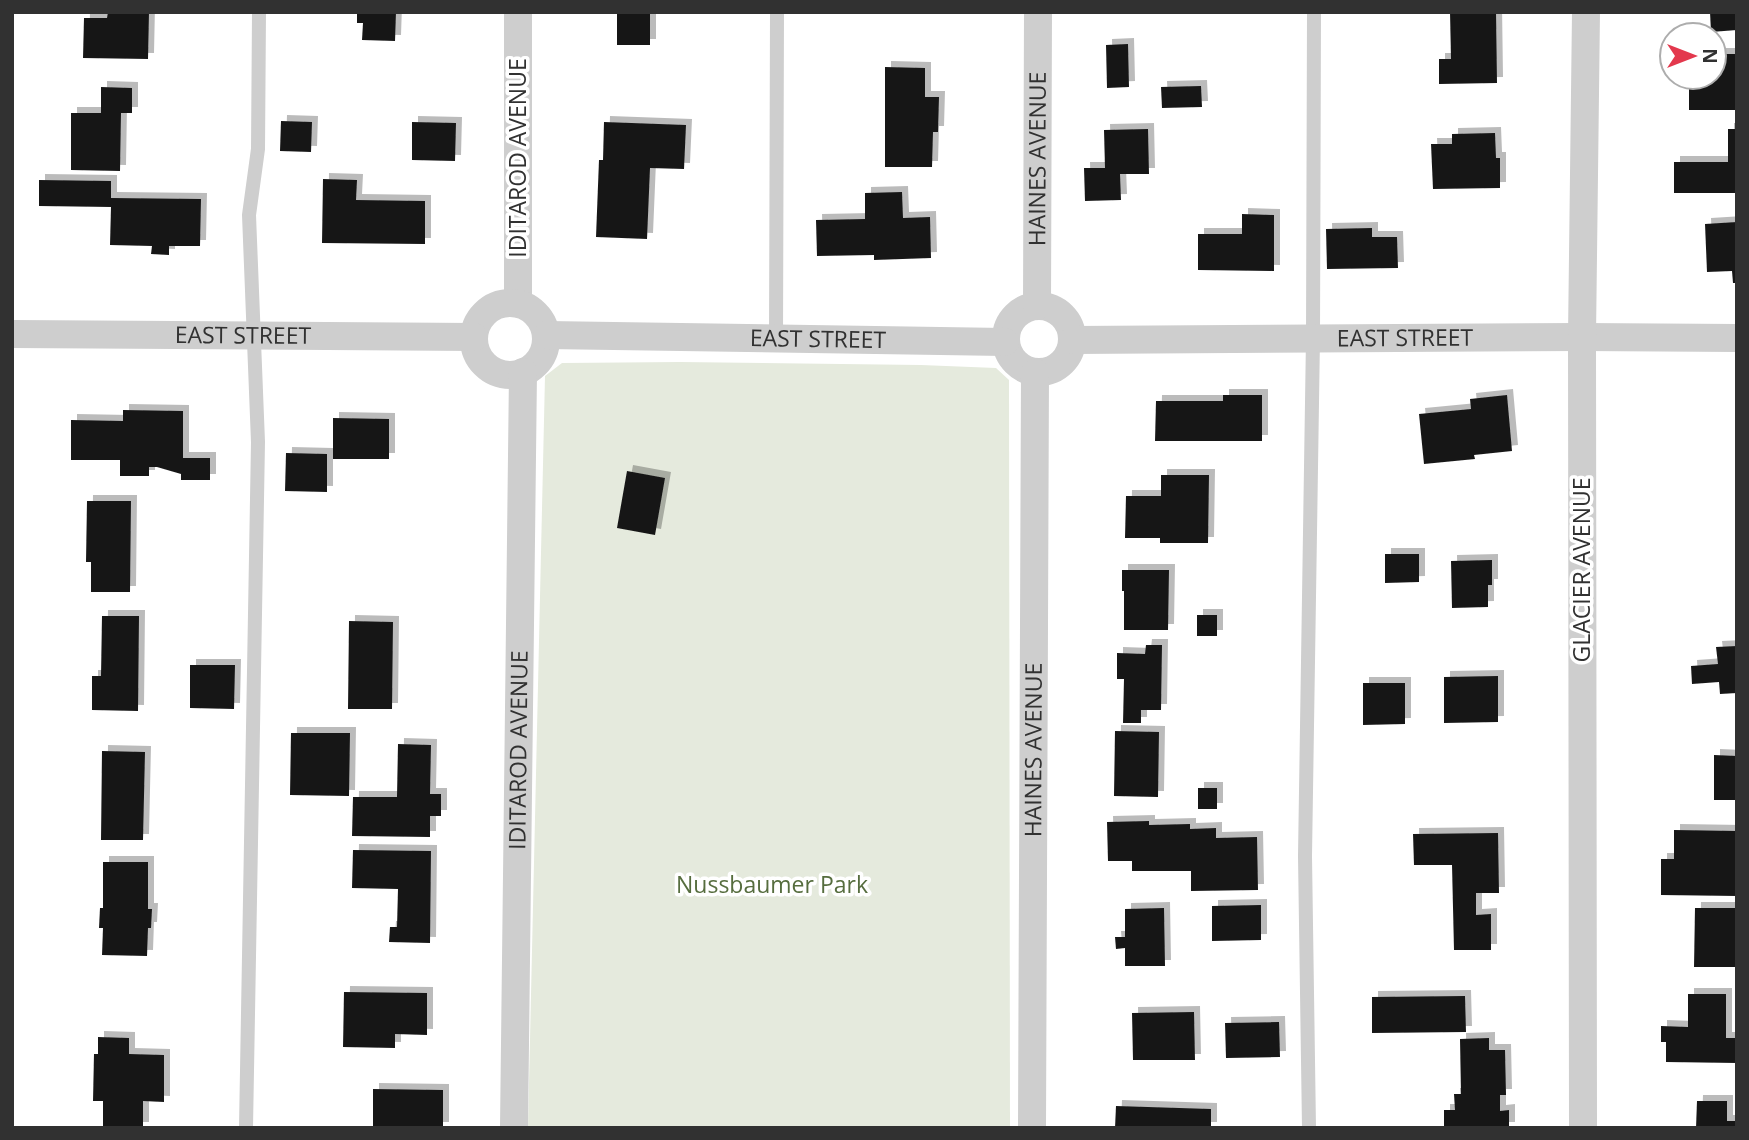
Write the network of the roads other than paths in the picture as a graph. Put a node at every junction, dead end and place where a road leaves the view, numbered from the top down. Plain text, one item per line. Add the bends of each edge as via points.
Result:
1 (259, 12) edge
2 (517, 12) edge
3 (777, 12) edge
4 (1038, 12) edge
5 (1314, 12) edge
6 (1586, 12) edge
7 (517, 303) junction
8 (1037, 306) junction
9 (12, 334) edge
10 (254, 335) junction
11 (547, 335) junction
12 (474, 337) junction
13 (1583, 337) junction
14 (1313, 338) junction
15 (1737, 338) edge
16 (776, 339) junction
17 (1073, 340) junction
18 (1006, 342) junction
19 (523, 372) junction
20 (1035, 373) junction
21 (246, 1128) edge
22 (514, 1128) edge
23 (1032, 1128) edge
24 (1309, 1128) edge
25 (1583, 1128) edge

1 - 10 lane via 258,149 249,215
2 - 7 street, IDITAROD AVENUE
3 - 16 lane
4 - 8 street, HAINES AVENUE
5 - 14 lane
6 - 13 street, GLACIER AVENUE
7 - 11 street via 537,314
7 - 12 street via 493,306 477,325
8 - 17 street via 1058,311 1071,328
8 - 18 street via 1018,313 1010,322
9 - 10 street, EAST STREET
10 - 12 street, EAST STREET
10 - 21 lane via 258,442
11 - 16 street, EAST STREET
11 - 19 street via 541,358
12 - 19 street via 481,360 491,369 501,374
13 - 14 street, EAST STREET
13 - 15 street, EAST STREET
13 - 25 street, GLACIER AVENUE
14 - 17 street, EAST STREET
14 - 24 lane via 1305,856
16 - 18 street, EAST STREET
17 - 20 street via 1071,351 1057,368
18 - 20 street via 1015,363
19 - 22 street, IDITAROD AVENUE
20 - 23 street, HAINES AVENUE

